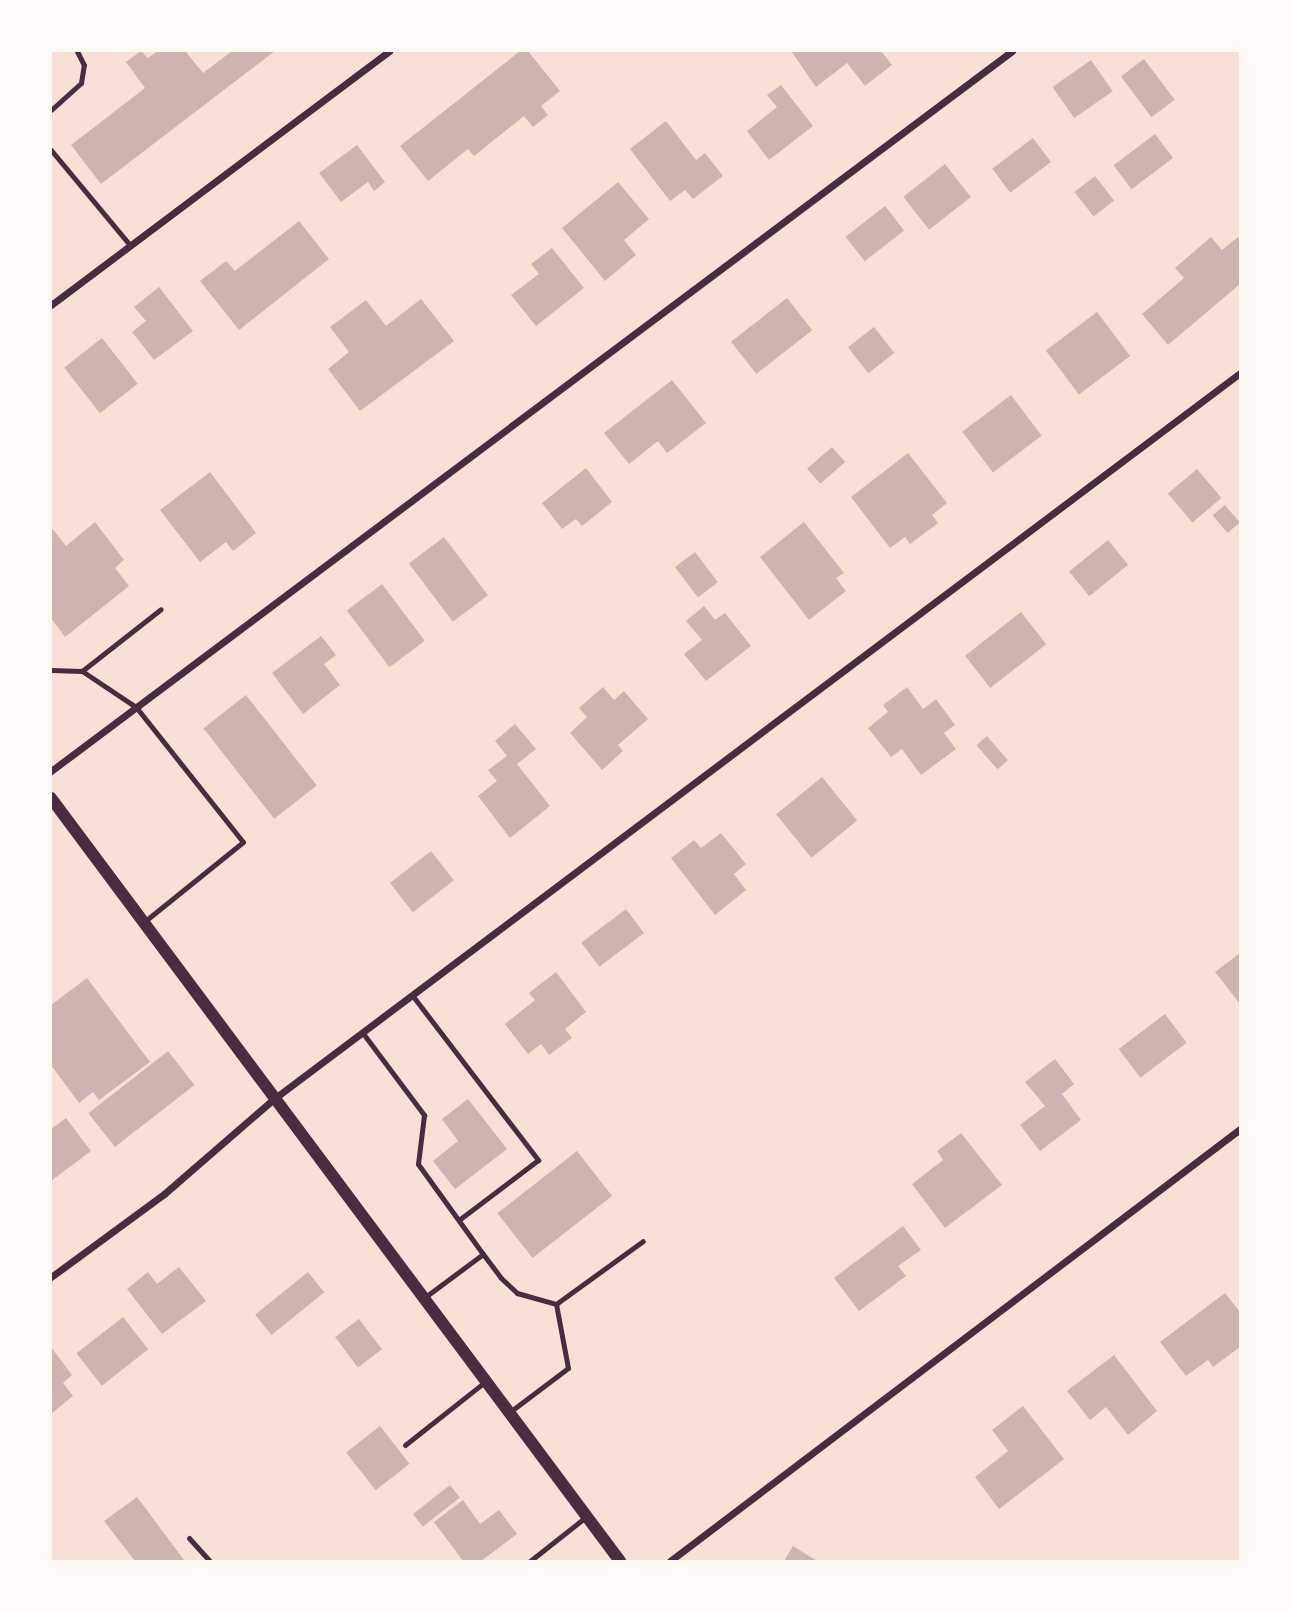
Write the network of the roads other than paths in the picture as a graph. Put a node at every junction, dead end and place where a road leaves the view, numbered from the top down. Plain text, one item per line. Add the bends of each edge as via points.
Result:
1 (77, 51) edge
2 (389, 51) edge
3 (1012, 51) edge
4 (51, 110) edge
5 (51, 150) edge
6 (130, 245) junction
7 (51, 304) edge
8 (1240, 373) edge
9 (161, 609) dead end
10 (51, 670) edge
11 (82, 671) junction
12 (136, 707) junction
13 (51, 771) edge
14 (51, 797) edge
15 (144, 922) junction
16 (412, 995) junction
17 (362, 1032) junction
18 (275, 1098) junction
19 (1240, 1129) edge
20 (459, 1220) junction
21 (643, 1241) dead end
22 (483, 1254) junction
23 (51, 1277) edge
24 (424, 1298) junction
25 (556, 1304) junction
26 (486, 1381) junction
27 (509, 1412) junction
28 (405, 1445) dead end
29 (587, 1516) junction
30 (189, 1538) dead end
31 (210, 1561) edge
32 (530, 1561) edge
33 (620, 1561) edge
34 (670, 1561) edge

1 - 4 lane via 84,65 81,83
2 - 6 street
3 - 12 street
5 - 6 lane
6 - 7 street
8 - 16 street
9 - 11 lane
10 - 11 lane
11 - 12 lane
12 - 13 street
12 - 15 lane via 243,842
14 - 15 street
15 - 18 street
16 - 17 street
16 - 20 lane via 538,1160
17 - 18 street
17 - 20 lane via 424,1115 418,1164
18 - 23 street via 164,1194
18 - 24 street
19 - 34 street
20 - 22 lane
21 - 25 lane
22 - 24 lane
22 - 25 lane via 517,1293
24 - 26 street
25 - 27 lane via 569,1368
26 - 27 street
26 - 28 lane
27 - 29 street
29 - 32 lane
29 - 33 street
30 - 31 lane

